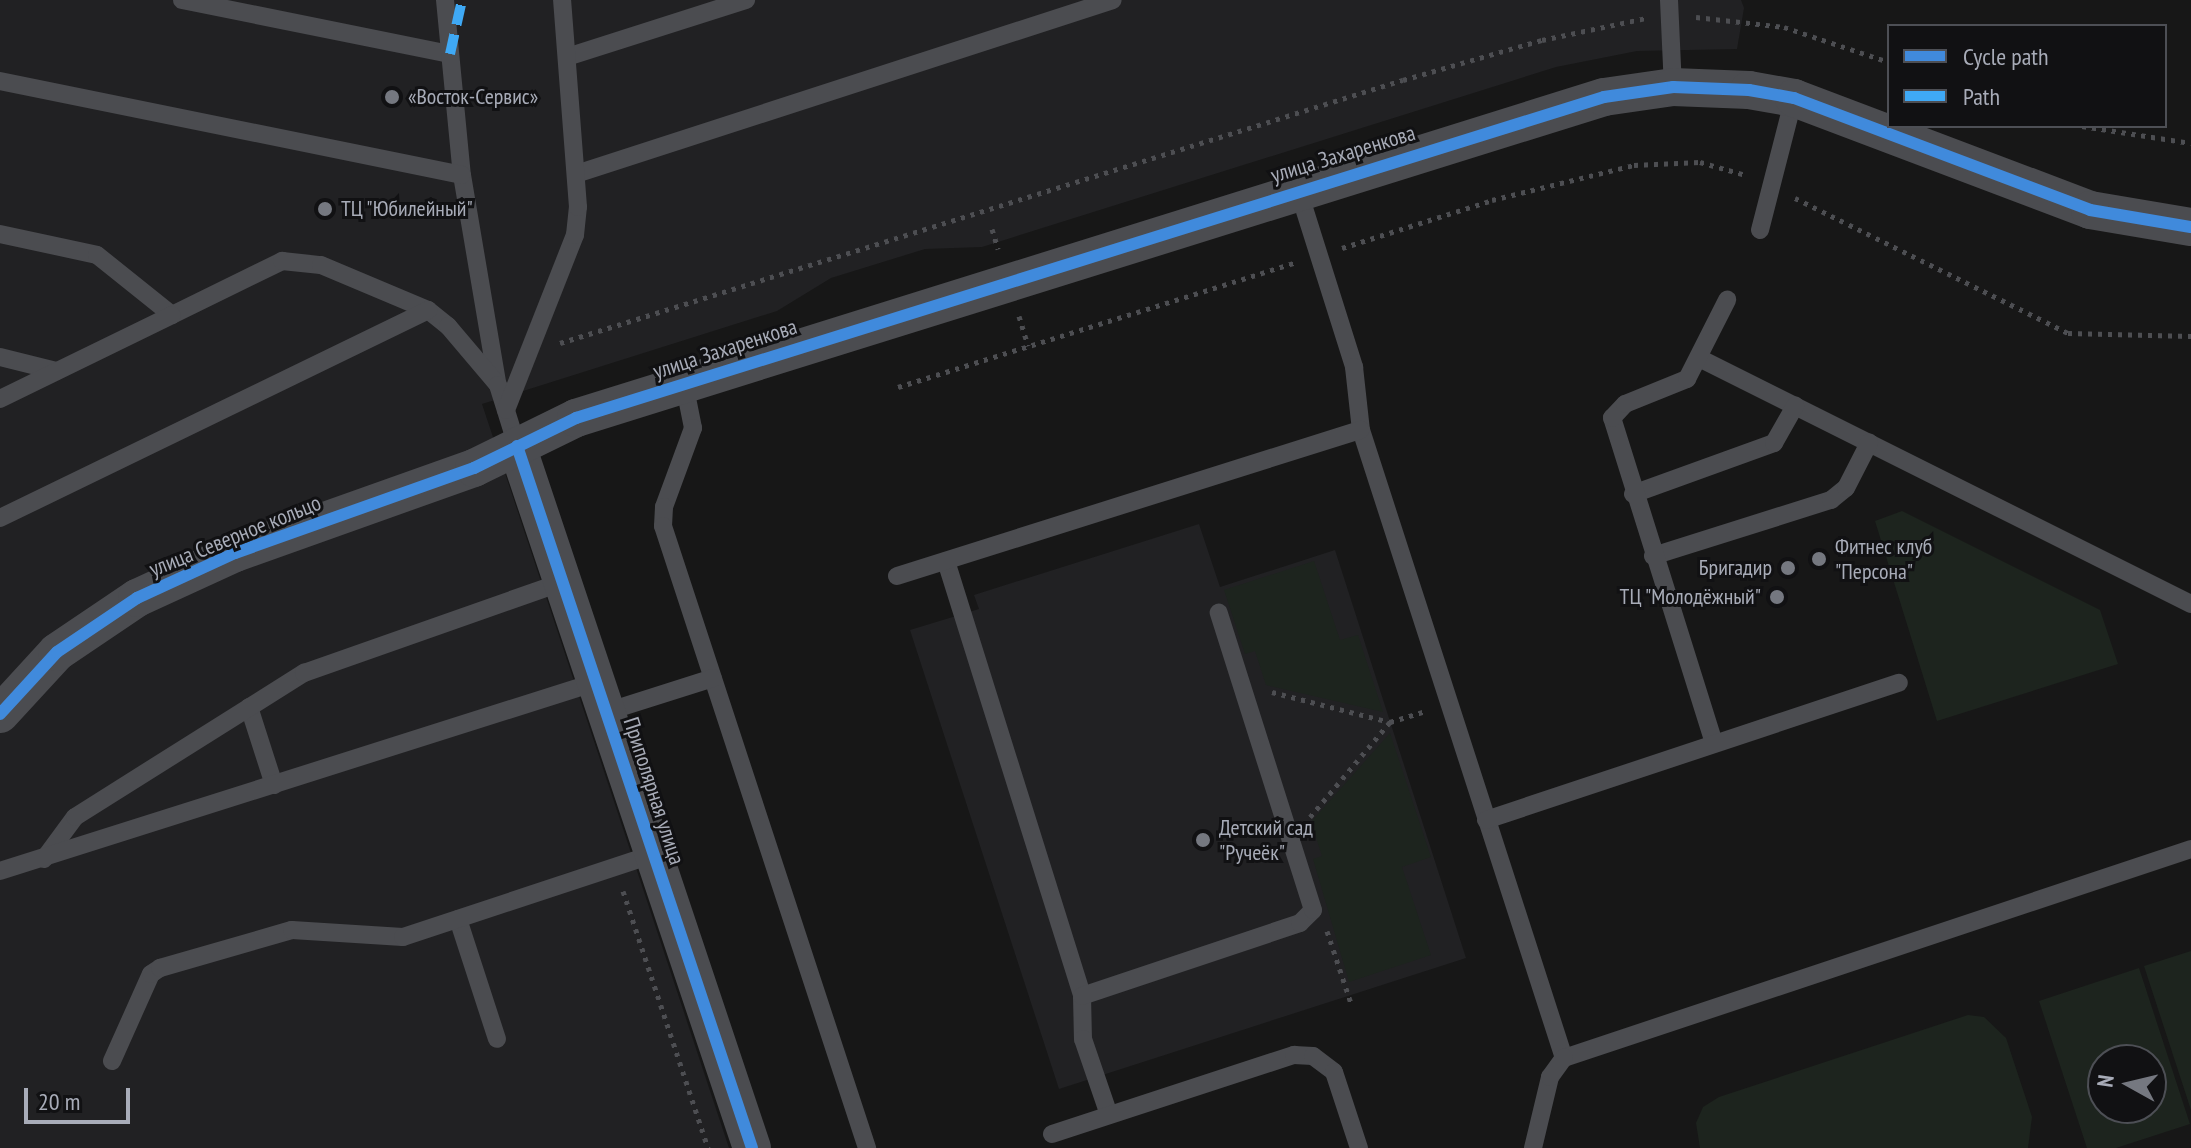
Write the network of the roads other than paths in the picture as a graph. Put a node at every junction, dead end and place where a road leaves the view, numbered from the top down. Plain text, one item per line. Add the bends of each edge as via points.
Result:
1 (182, 0) edge
2 (445, 0) edge
3 (562, 0) edge
4 (746, 0) edge
5 (1113, 0) edge
6 (1670, 8) edge
7 (450, 54) junction
8 (567, 57) junction
9 (0, 81) edge
10 (1673, 87) junction
11 (1794, 98) junction
12 (576, 174) junction
13 (462, 175) junction
14 (1298, 189) junction
15 (2191, 227) edge
16 (1760, 230) dead end
17 (0, 234) edge
18 (1727, 300) dead end
19 (428, 310) junction
20 (172, 315) junction
21 (0, 357) edge
22 (1699, 358) junction
23 (56, 371) junction
24 (684, 383) junction
25 (498, 385) junction
26 (0, 399) edge
27 (1795, 406) junction
28 (506, 410) junction
29 (1361, 430) junction
30 (1869, 443) junction
31 (517, 446) junction
32 (1633, 494) junction
33 (0, 518) edge
34 (1653, 556) junction
35 (946, 561) junction
36 (897, 576) dead end
37 (563, 582) junction
38 (2191, 604) edge
39 (1219, 613) dead end
40 (713, 678) junction
41 (1899, 683) dead end
42 (601, 697) junction
43 (249, 707) junction
44 (0, 714) edge
45 (1714, 743) junction
46 (274, 785) junction
47 (1486, 820) junction
48 (2191, 849) edge
49 (654, 854) junction
50 (44, 859) junction
51 (0, 871) edge
52 (458, 919) junction
53 (1082, 996) junction
54 (497, 1039) dead end
55 (1564, 1058) junction
56 (112, 1061) dead end
57 (1109, 1115) junction
58 (1052, 1134) dead end
59 (752, 1148) edge
60 (867, 1148) edge
61 (1359, 1148) edge
62 (1533, 1148) edge

1 - 7 lane
2 - 7 lane
3 - 8 lane
4 - 8 lane
5 - 12 lane
6 - 10 lane
7 - 13 lane
8 - 12 lane
9 - 13 lane
10 - 11 street, улица Захаренкова
10 - 14 street, улица Захаренкова via 1573,104
11 - 15 street, улица Захаренкова via 2067,203
11 - 16 lane
12 - 28 lane via 578,207 570,255
13 - 25 lane
14 - 24 street, улица Захаренкова
14 - 29 lane via 1354,367
17 - 20 lane via 97,255
18 - 22 lane
19 - 20 lane via 302,260 282,261
19 - 25 lane
19 - 33 lane
20 - 23 lane
21 - 23 lane
22 - 27 lane
22 - 32 lane via 1679,386 1625,404 1612,418
23 - 26 lane
24 - 31 street, улица Захаренкова via 576,418
24 - 40 lane via 693,428 664,507 663,526
25 - 28 lane
27 - 30 lane
27 - 32 lane via 1774,443
28 - 31 lane
29 - 35 lane
29 - 47 lane
30 - 34 lane via 1846,488 1831,500
30 - 38 lane
31 - 37 street, Приполярная улица
31 - 44 street, улица Северное кольцо via 474,468 235,553 137,598 57,652
32 - 34 lane
34 - 45 lane
35 - 36 lane
35 - 53 lane
37 - 42 street, Приполярная улица
37 - 43 lane via 328,661
39 - 53 lane via 1314,901 1309,918
40 - 42 lane
40 - 60 lane
41 - 45 lane
42 - 46 lane
42 - 49 street, Приполярная улица
43 - 46 lane
43 - 50 lane via 75,817
45 - 47 lane
46 - 50 lane
47 - 55 lane
48 - 55 lane
49 - 52 lane
49 - 59 street, Приполярная улица
50 - 51 lane
52 - 54 lane
52 - 56 lane via 387,939 276,932 160,968 151,974
53 - 57 lane via 1083,1039
55 - 62 lane via 1550,1077
57 - 58 lane
57 - 61 lane via 1294,1055 1313,1056 1334,1072

